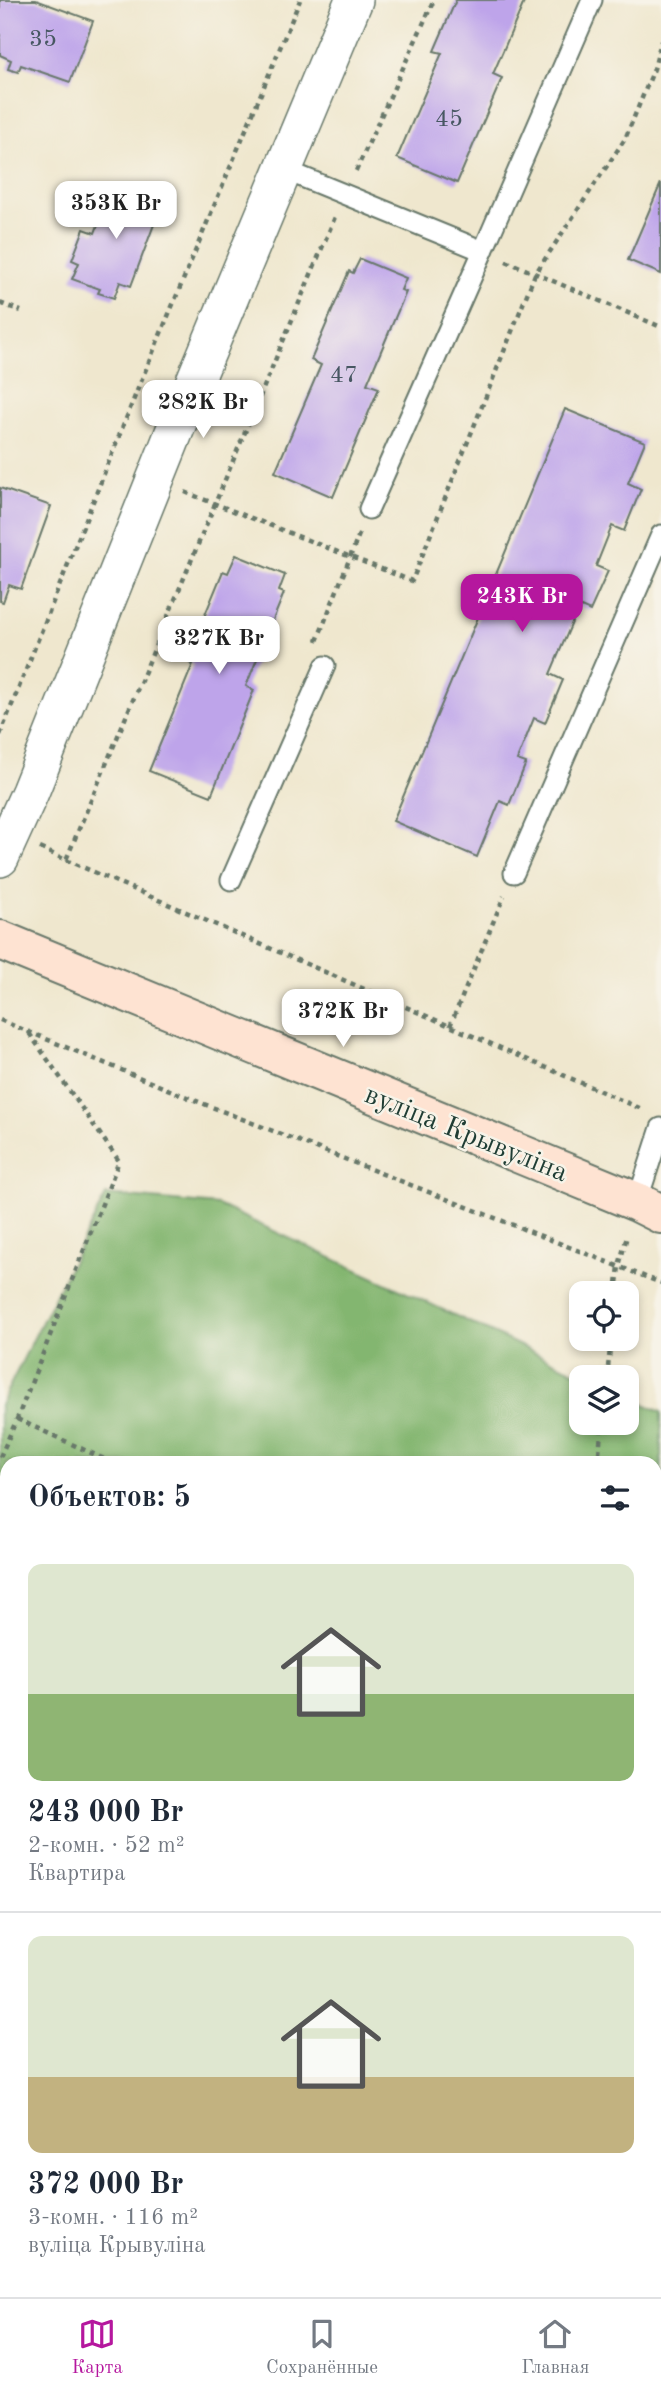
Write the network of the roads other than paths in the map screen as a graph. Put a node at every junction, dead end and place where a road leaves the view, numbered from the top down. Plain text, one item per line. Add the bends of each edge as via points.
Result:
1 (354, 0) edge
2 (592, 0) edge
3 (285, 170) junction
4 (483, 251) junction
5 (369, 509) road end
6 (661, 536) edge
7 (325, 666) road end
8 (5, 846) edge
9 (514, 873) road end
10 (231, 880) dead end
11 (0, 940) edge
12 (661, 1128) edge
13 (649, 1208) edge

1 - 3 street
2 - 4 lane
3 - 4 lane
3 - 8 street
4 - 5 lane
6 - 9 lane
7 - 10 lane
11 - 13 main road, вуліца Крывуліна
12 - 13 lane

